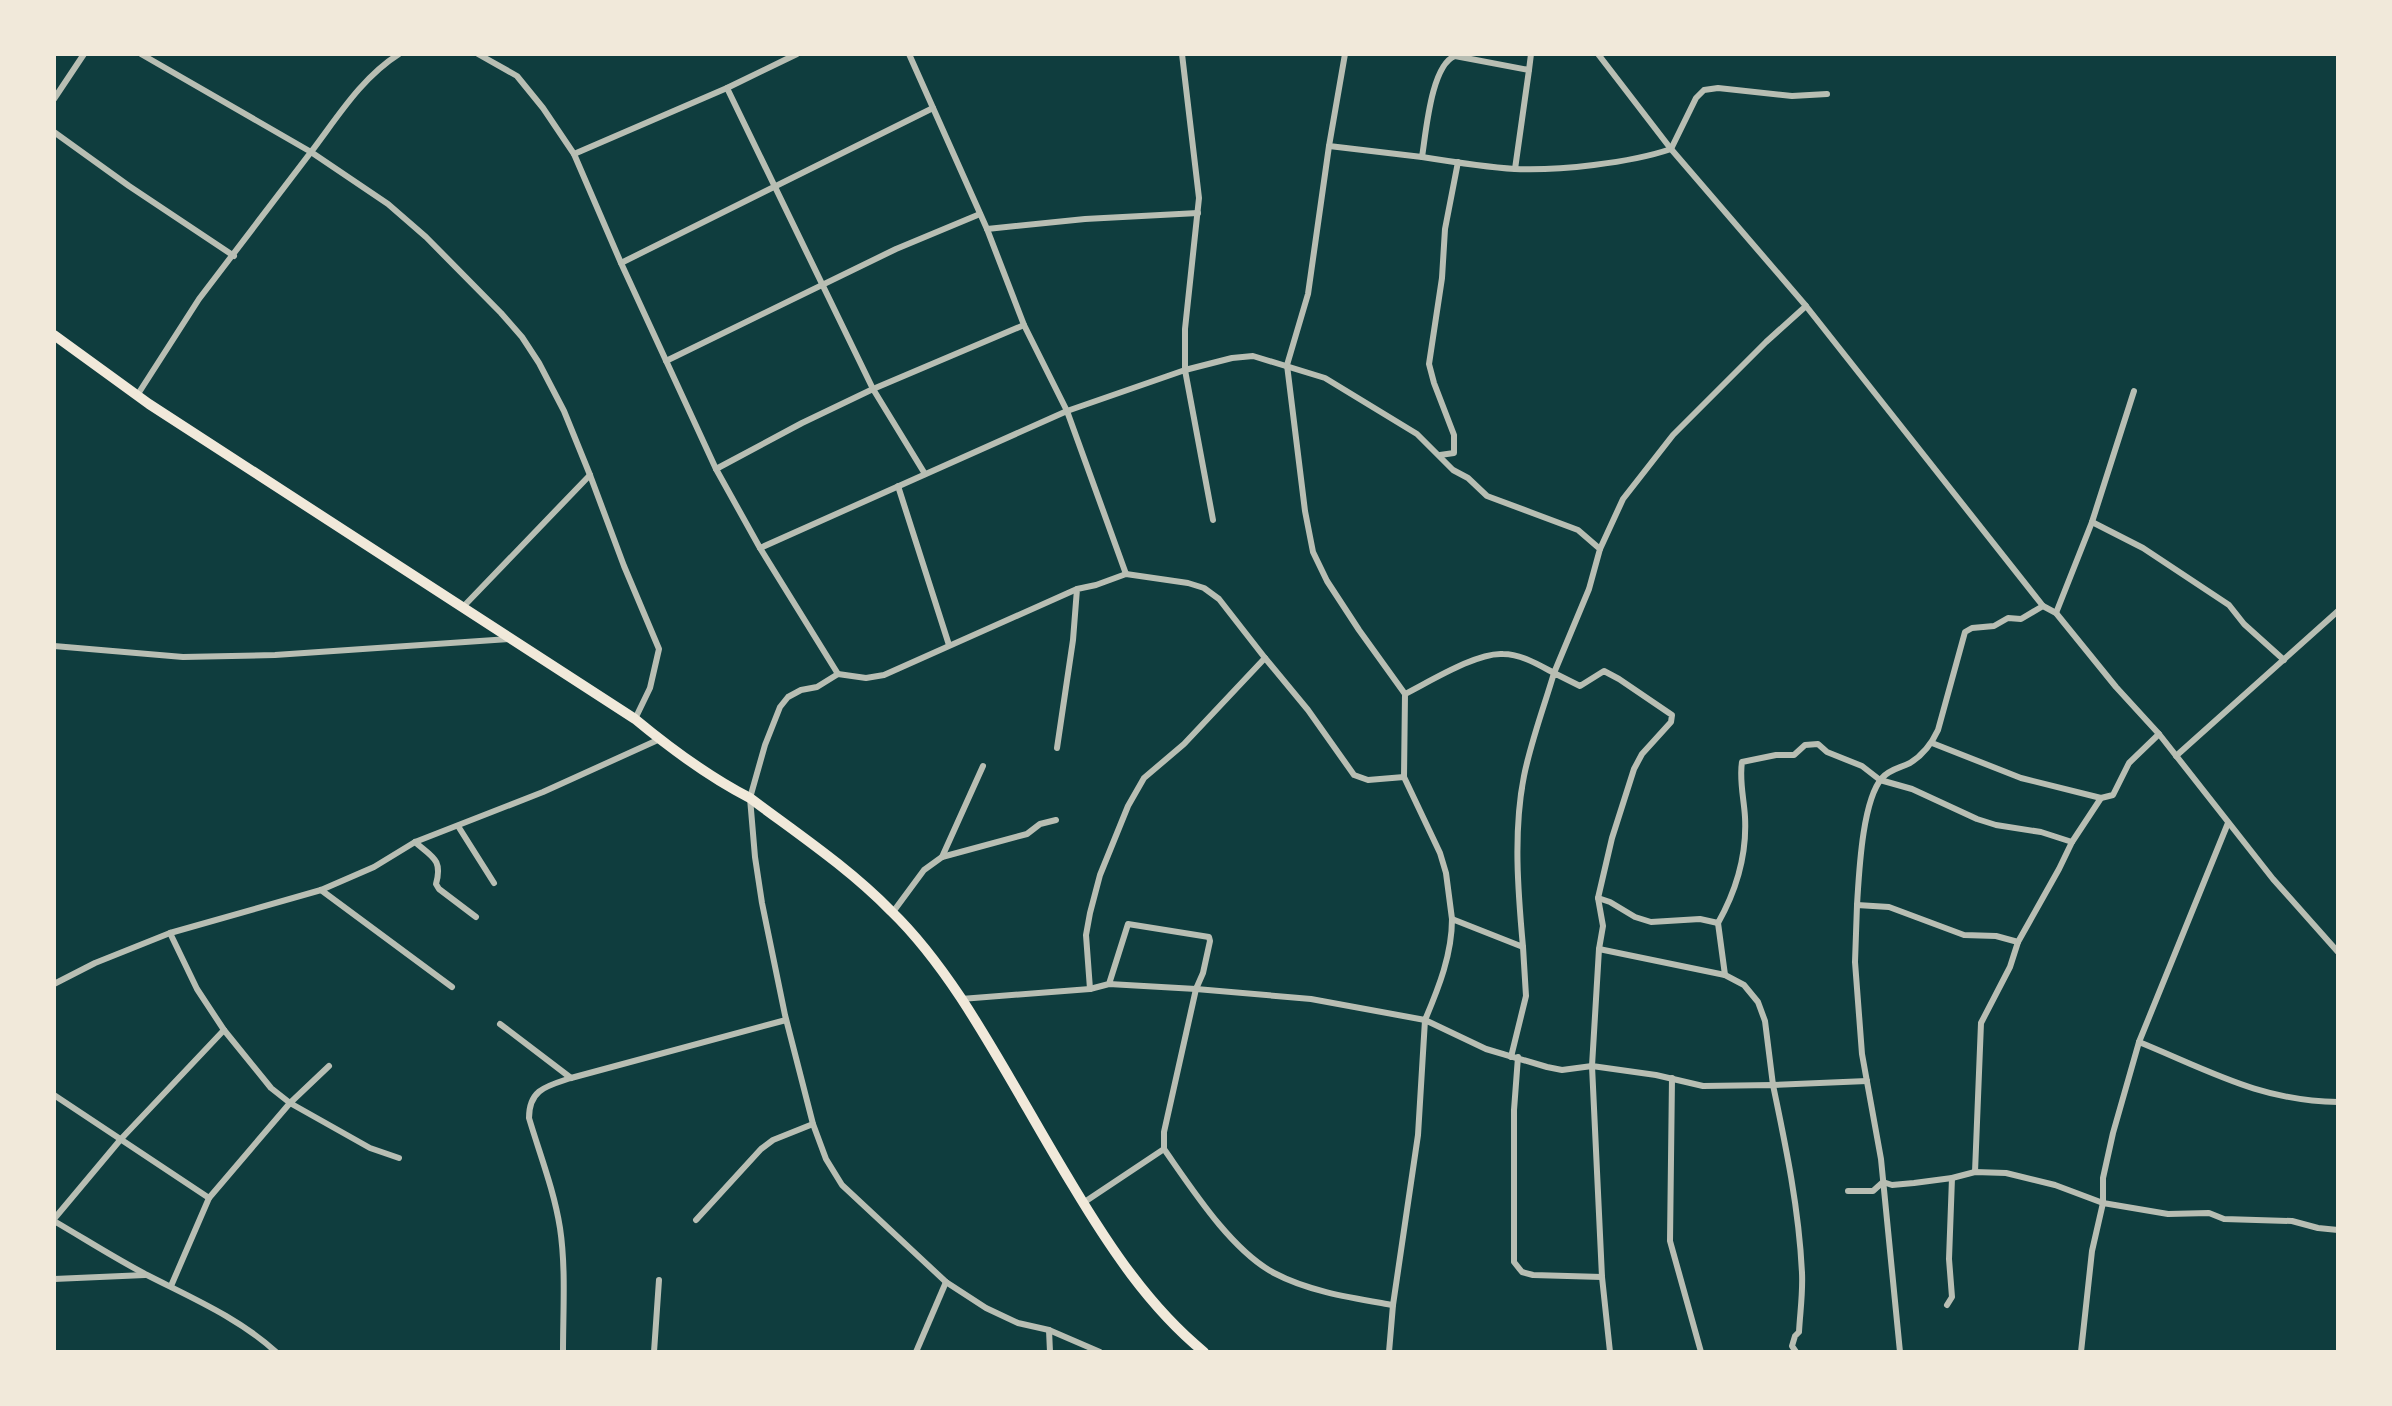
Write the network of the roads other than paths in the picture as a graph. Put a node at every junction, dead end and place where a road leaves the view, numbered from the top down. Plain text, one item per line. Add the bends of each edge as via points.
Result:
1 (84, 54) edge
2 (141, 54) edge
3 (399, 54) edge
4 (478, 54) edge
5 (797, 54) edge
6 (909, 54) edge
7 (1182, 54) edge
8 (1345, 54) edge
9 (1531, 54) edge
10 (1598, 54) edge
11 (1529, 71) junction
12 (727, 88) junction
13 (1827, 94) dead end
14 (54, 99) edge
15 (933, 108) junction
16 (54, 132) edge
17 (1329, 146) junction
18 (1671, 149) junction
19 (311, 152) junction
20 (574, 154) junction
21 (1422, 157) junction
22 (1458, 162) junction
23 (1515, 169) junction
24 (775, 188) junction
25 (1198, 213) junction
26 (980, 214) junction
27 (987, 229) junction
28 (233, 256) junction
29 (621, 263) junction
30 (821, 285) junction
31 (1806, 306) junction
32 (1024, 325) junction
33 (54, 335) edge
34 (666, 361) junction
35 (1287, 366) junction
36 (1185, 370) junction
37 (873, 389) junction
38 (2134, 391) dead end
39 (138, 394) junction
40 (1067, 411) junction
41 (1440, 456) junction
42 (716, 469) junction
43 (925, 474) junction
44 (590, 475) junction
45 (898, 486) junction
46 (1213, 520) dead end
47 (2092, 522) junction
48 (760, 548) junction
49 (1600, 549) junction
50 (1126, 574) junction
51 (1077, 589) junction
52 (2043, 606) junction
53 (462, 608) junction
54 (2338, 611) edge
55 (2056, 613) junction
56 (511, 639) junction
57 (949, 645) junction
58 (54, 646) edge
59 (1265, 658) junction
60 (2284, 660) junction
61 (1555, 673) junction
62 (838, 674) junction
63 (1405, 694) junction
64 (635, 719) junction
65 (2159, 734) junction
66 (660, 739) junction
67 (1931, 743) junction
68 (1057, 748) dead end
69 (2176, 756) junction
70 (984, 766) dead end
71 (1404, 777) junction
72 (1880, 780) junction
73 (750, 798) junction
74 (2101, 798) junction
75 (1056, 820) dead end
76 (2228, 823) junction
77 (458, 826) junction
78 (415, 842) junction
79 (2072, 842) junction
80 (942, 857) junction
81 (494, 883) dead end
82 (321, 891) junction
83 (1598, 898) junction
84 (1857, 905) junction
85 (893, 912) junction
86 (476, 918) dead end
87 (1452, 919) junction
88 (1718, 923) junction
89 (170, 933) junction
90 (2018, 942) junction
91 (1523, 947) junction
92 (1599, 949) junction
93 (2338, 952) edge
94 (1725, 975) junction
95 (54, 984) edge
96 (1109, 984) junction
97 (452, 987) dead end
98 (1090, 989) junction
99 (1196, 989) junction
100 (961, 999) junction
101 (786, 1020) junction
102 (1425, 1020) junction
103 (500, 1024) dead end
104 (224, 1030) junction
105 (2139, 1042) junction
106 (1514, 1057) junction
107 (329, 1066) dead end
108 (1592, 1066) junction
109 (1672, 1078) junction
110 (571, 1079) junction
111 (1867, 1081) junction
112 (1773, 1085) junction
113 (54, 1094) edge
114 (2338, 1102) edge
115 (290, 1103) junction
116 (813, 1124) junction
117 (121, 1139) junction
118 (1164, 1149) junction
119 (399, 1158) dead end
120 (1975, 1172) junction
121 (1952, 1178) junction
122 (1883, 1182) junction
123 (1848, 1191) dead end
124 (209, 1198) junction
125 (1083, 1203) junction
126 (2103, 1203) junction
127 (54, 1220) edge
128 (696, 1220) dead end
129 (2338, 1230) edge
130 (147, 1275) junction
131 (1602, 1277) junction
132 (54, 1279) edge
133 (659, 1280) dead end
134 (946, 1282) junction
135 (171, 1286) junction
136 (1393, 1305) junction
137 (1947, 1305) dead end
138 (1049, 1330) junction
139 (276, 1352) edge
140 (563, 1352) edge
141 (654, 1352) edge
142 (916, 1352) edge
143 (1050, 1352) edge
144 (1100, 1352) edge
145 (1204, 1352) edge
146 (1389, 1352) edge
147 (1610, 1352) edge
148 (1701, 1352) edge
149 (1796, 1352) edge
150 (1900, 1352) edge
151 (2081, 1352) edge

1 - 14 street
2 - 19 street
3 - 19 street via 354,95
4 - 20 street via 517,76
5 - 12 street
6 - 15 street
7 - 25 street
8 - 17 street
9 - 11 street
10 - 18 street
11 - 21 street via 1455,56 1447,59 1434,91
11 - 23 street
12 - 20 street
12 - 24 street
13 - 18 street via 1704,90
15 - 24 street
15 - 26 street
16 - 28 street
17 - 21 street
17 - 35 street via 1308,294
18 - 23 street via 1622,160
18 - 31 street
19 - 28 street
19 - 44 street via 397,212 508,321 539,363
20 - 29 street
21 - 22 street
22 - 23 street
22 - 41 street via 1430,355 1455,445 1454,453
24 - 29 street
24 - 30 street
25 - 27 street
25 - 36 street
26 - 27 street
26 - 30 street
27 - 32 street
28 - 39 street via 199,299
29 - 34 street
30 - 34 street
30 - 37 street
31 - 49 street via 1673,435 1623,499
31 - 52 street
32 - 37 street
32 - 40 street
33 - 39 highway
34 - 42 street
35 - 36 street via 1244,356
35 - 41 street via 1346,390 1418,434
35 - 63 street via 1313,552 1327,581
36 - 40 street
36 - 46 street
37 - 42 street
37 - 43 street
38 - 47 street
39 - 53 highway
40 - 43 street
40 - 50 street
41 - 49 street via 1487,496 1577,530
42 - 48 street
43 - 45 street
44 - 53 street
44 - 64 street via 659,649 650,688
45 - 48 street
45 - 57 street
47 - 55 street
47 - 60 street via 2143,548 2229,604
48 - 62 street
49 - 61 street
50 - 51 street
50 - 59 street via 1204,588 1219,599
51 - 57 street
51 - 68 street
52 - 55 street
52 - 67 street via 2021,619 2008,618 1965,632
53 - 56 highway
54 - 60 street
55 - 65 street
56 - 58 street via 196,657
56 - 64 highway
57 - 62 street via 884,675
59 - 71 street via 1354,775 1368,780
59 - 98 street via 1184,744 1144,778 1128,806 1090,913 1086,935
60 - 69 street
61 - 63 street via 1505,653 1492,654
61 - 83 street via 1580,686 1604,671 1672,715 1634,769
61 - 91 street via 1526,767 1519,817
62 - 73 street via 788,697 780,707
63 - 71 street
64 - 66 highway
65 - 69 street
65 - 74 street via 2129,763 2113,795
66 - 73 highway
66 - 77 street
67 - 72 street via 1919,757
67 - 74 street via 2021,778
69 - 76 street
70 - 80 street
71 - 87 street via 1440,853
72 - 79 street via 1986,822
72 - 84 street via 1866,817
72 - 88 street via 1818,744 1805,745 1794,755 1742,762 1743,848 1736,883
73 - 85 highway via 851,874
73 - 101 street via 761,891
74 - 79 street
75 - 80 street via 1027,834
76 - 93 street
76 - 105 street
77 - 78 street
77 - 81 street
78 - 82 street
78 - 86 street via 438,862 439,889
79 - 90 street
80 - 85 street via 924,870
82 - 89 street
82 - 97 street
83 - 88 street via 1651,922 1700,919
83 - 92 street via 1603,926
84 - 90 street via 1889,906 1964,935
84 - 111 street via 1855,962
85 - 100 highway
87 - 91 street
87 - 102 street via 1445,966
88 - 94 street
89 - 95 street
89 - 104 street via 191,978
90 - 120 street via 1981,1023
91 - 106 street via 1525,996
92 - 94 street
92 - 108 street
94 - 112 street via 1744,985 1758,1002 1765,1021
96 - 98 street
96 - 99 street
96 - 99 street via 1131,923 1209,937
98 - 100 street
99 - 102 street via 1311,999
99 - 118 street
100 - 125 highway
101 - 110 street
101 - 116 street
102 - 106 street
102 - 136 street via 1418,1135
103 - 110 street
104 - 115 street via 271,1088
104 - 117 street
105 - 114 street via 2256,1091
105 - 126 street via 2113,1133 2103,1178
106 - 108 street via 1562,1070
106 - 131 street via 1514,1262 1522,1272 1533,1275
107 - 115 street
108 - 109 street
108 - 131 street
109 - 112 street via 1703,1086
109 - 148 street via 1670,1241
110 - 140 street via 537,1092 529,1109 560,1230
111 - 112 street
111 - 122 street
112 - 149 street via 1791,1174 1802,1275
113 - 117 street
115 - 119 street via 370,1148
115 - 124 street
116 - 128 street via 761,1149
116 - 134 street via 842,1185
117 - 124 street
117 - 127 street
118 - 125 street
118 - 136 street via 1194,1193 1251,1258 1314,1288
120 - 121 street
120 - 126 street via 2022,1176
121 - 122 street via 1892,1185
121 - 137 street via 1952,1297
122 - 123 street via 1873,1191
122 - 150 street
124 - 135 street
125 - 145 highway via 1138,1284
126 - 129 street via 2168,1214 2292,1221
126 - 151 street via 2092,1251
127 - 130 street
130 - 132 street
130 - 135 street
131 - 147 street
133 - 141 street
134 - 138 street via 986,1308
134 - 142 street
135 - 139 street via 256,1333
136 - 146 street
138 - 143 street
138 - 144 street

